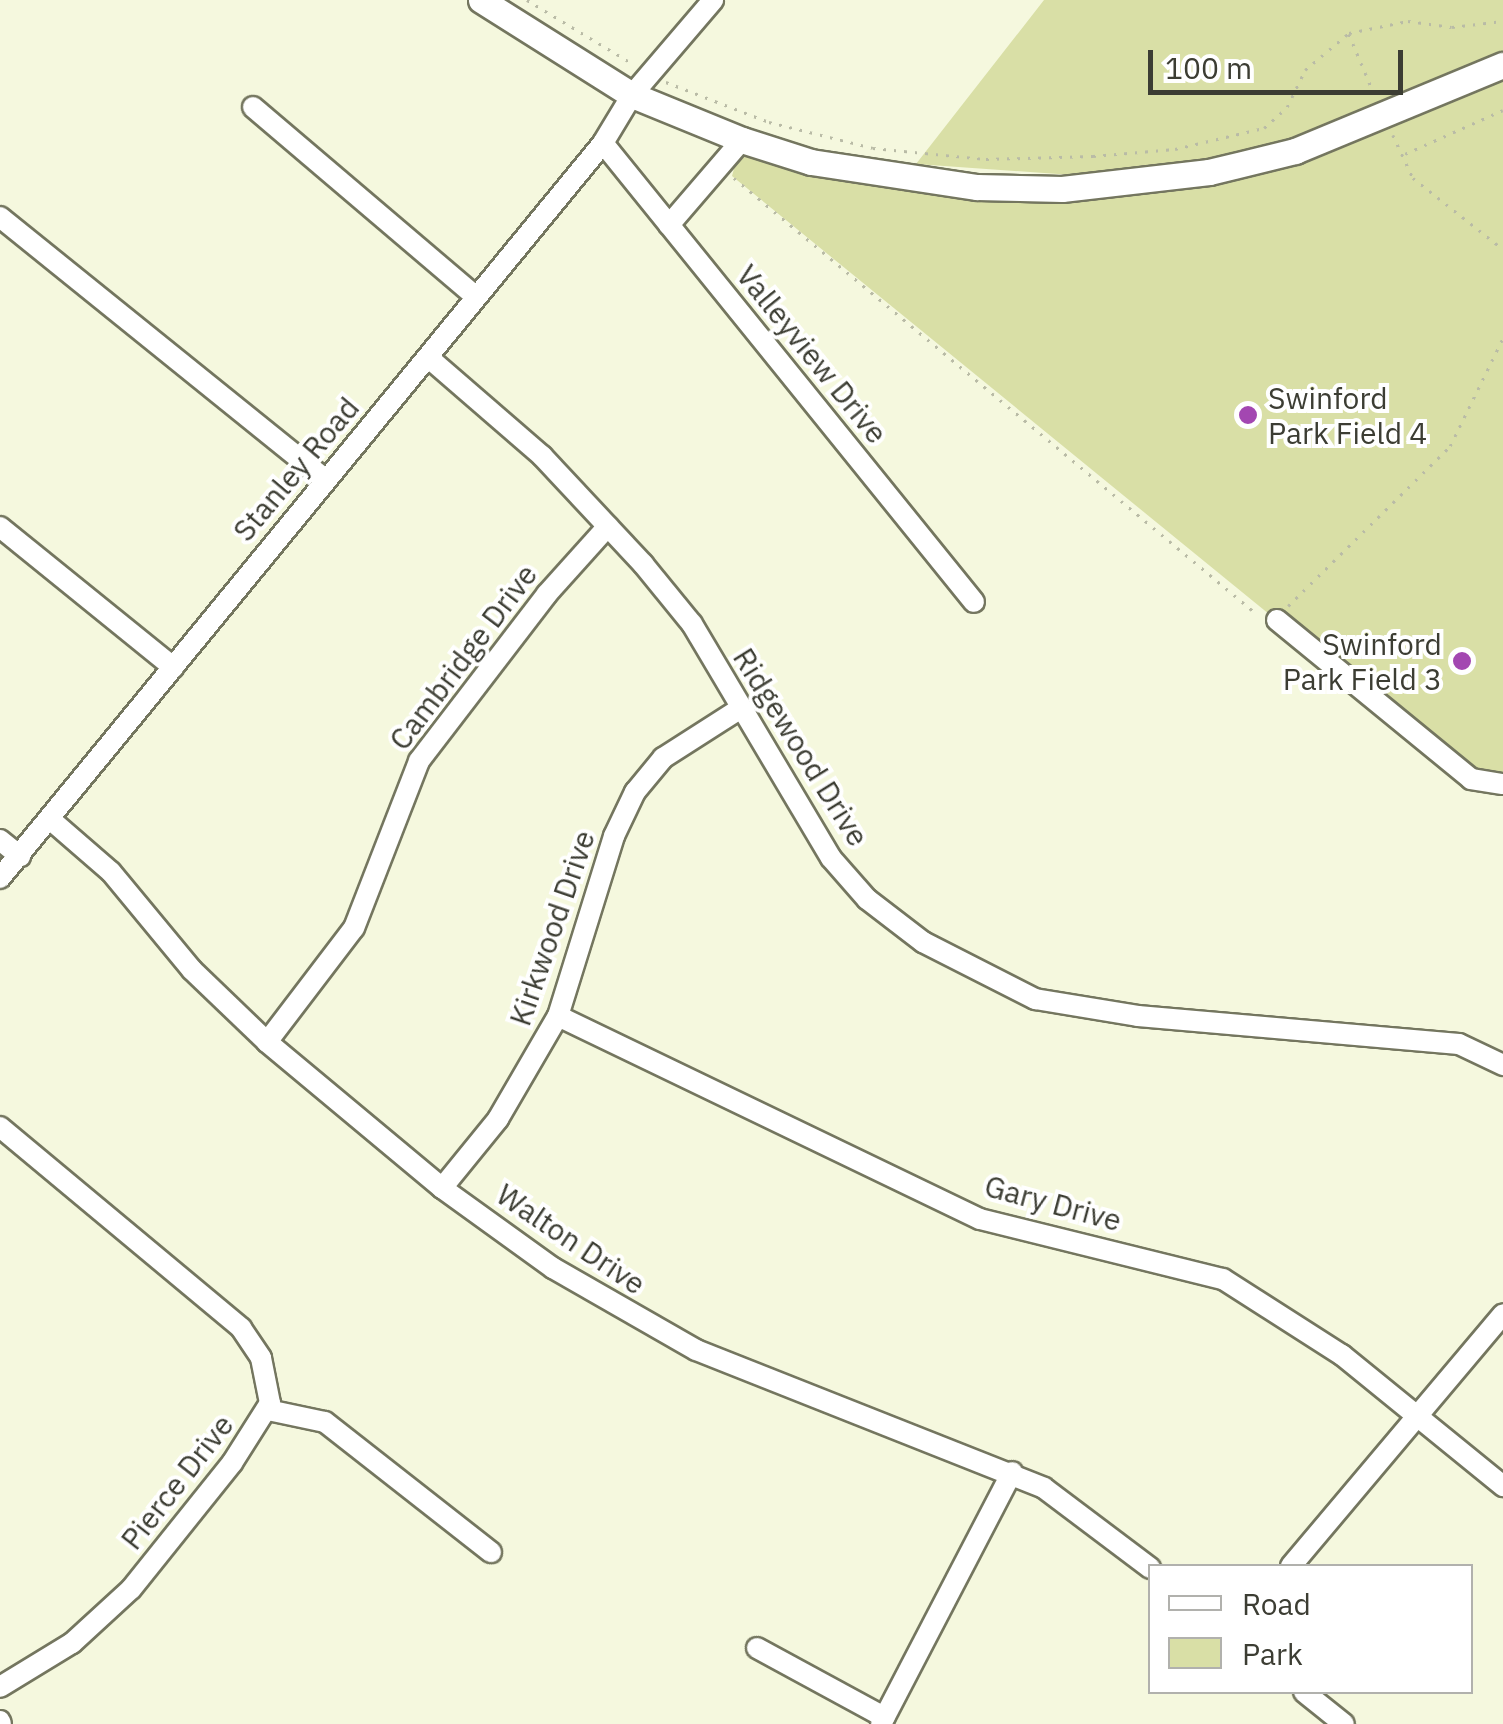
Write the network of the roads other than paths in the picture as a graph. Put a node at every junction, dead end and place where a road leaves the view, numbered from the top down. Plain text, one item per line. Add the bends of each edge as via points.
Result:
1 (712, 0) edge
2 (498, 5) edge
3 (1503, 65) edge
4 (632, 95) junction
5 (253, 106) dead end
6 (742, 140) junction
7 (603, 143) junction
8 (0, 217) edge
9 (669, 225) junction
10 (476, 297) junction
11 (429, 358) junction
12 (325, 478) junction
13 (608, 526) junction
14 (0, 527) edge
15 (974, 602) dead end
16 (1277, 620) road end
17 (173, 667) junction
18 (738, 710) junction
19 (1503, 784) edge
20 (51, 820) junction
21 (0, 840) edge
22 (20, 856) junction
23 (0, 878) edge
24 (558, 1016) junction
25 (267, 1042) junction
26 (1503, 1065) edge
27 (0, 1127) edge
28 (442, 1188) junction
29 (1503, 1314) edge
30 (268, 1410) junction
31 (1418, 1416) junction
32 (1012, 1472) junction
33 (1503, 1486) edge
34 (491, 1552) dead end
35 (1294, 1564) edge
36 (1148, 1566) edge
37 (757, 1648) dead end
38 (0, 1687) edge
39 (1306, 1694) edge
40 (882, 1721) edge
41 (1344, 1724) edge

1 - 4 street, Stanley Road
2 - 4 main road
3 - 6 main road via 1295,151 1208,172 1062,188 888,177
4 - 6 main road
4 - 7 street, Stanley Road
5 - 10 street
6 - 9 street
7 - 9 street, Valleyview Drive
7 - 10 street, Stanley Road
8 - 12 street
9 - 15 street, Valleyview Drive
10 - 11 street, Stanley Road
11 - 12 street, Stanley Road
11 - 13 street, Ridgewood Drive via 542,456
12 - 17 street, Stanley Road
13 - 18 street, Ridgewood Drive via 692,624
13 - 25 street, Cambridge Drive via 546,594 419,761 354,928
14 - 17 street
16 - 19 street via 1470,779
17 - 20 street, Stanley Road
18 - 24 street, Kirkwood Drive via 664,758 630,800
18 - 26 street, Ridgewood Drive via 821,844 867,899 923,942 998,984 1035,998 1138,1016 1459,1044
20 - 22 street, Stanley Road
20 - 25 street, Walton Drive via 111,872 192,970
21 - 22 street
22 - 23 street, Stanley Road
24 - 28 street, Kirkwood Drive via 498,1119
24 - 31 street, Gary Drive via 980,1218 1223,1279 1286,1315
25 - 28 street, Walton Drive
27 - 30 street, Pierce Drive via 240,1328 261,1358
28 - 32 street, Walton Drive via 581,1286 696,1350
29 - 31 street
30 - 34 street via 325,1422
30 - 38 street, Pierce Drive via 131,1589 72,1642
31 - 33 street, Gary Drive
31 - 35 street
32 - 36 street, Walton Drive via 1081,1512
32 - 40 street
37 - 40 street
39 - 41 street

